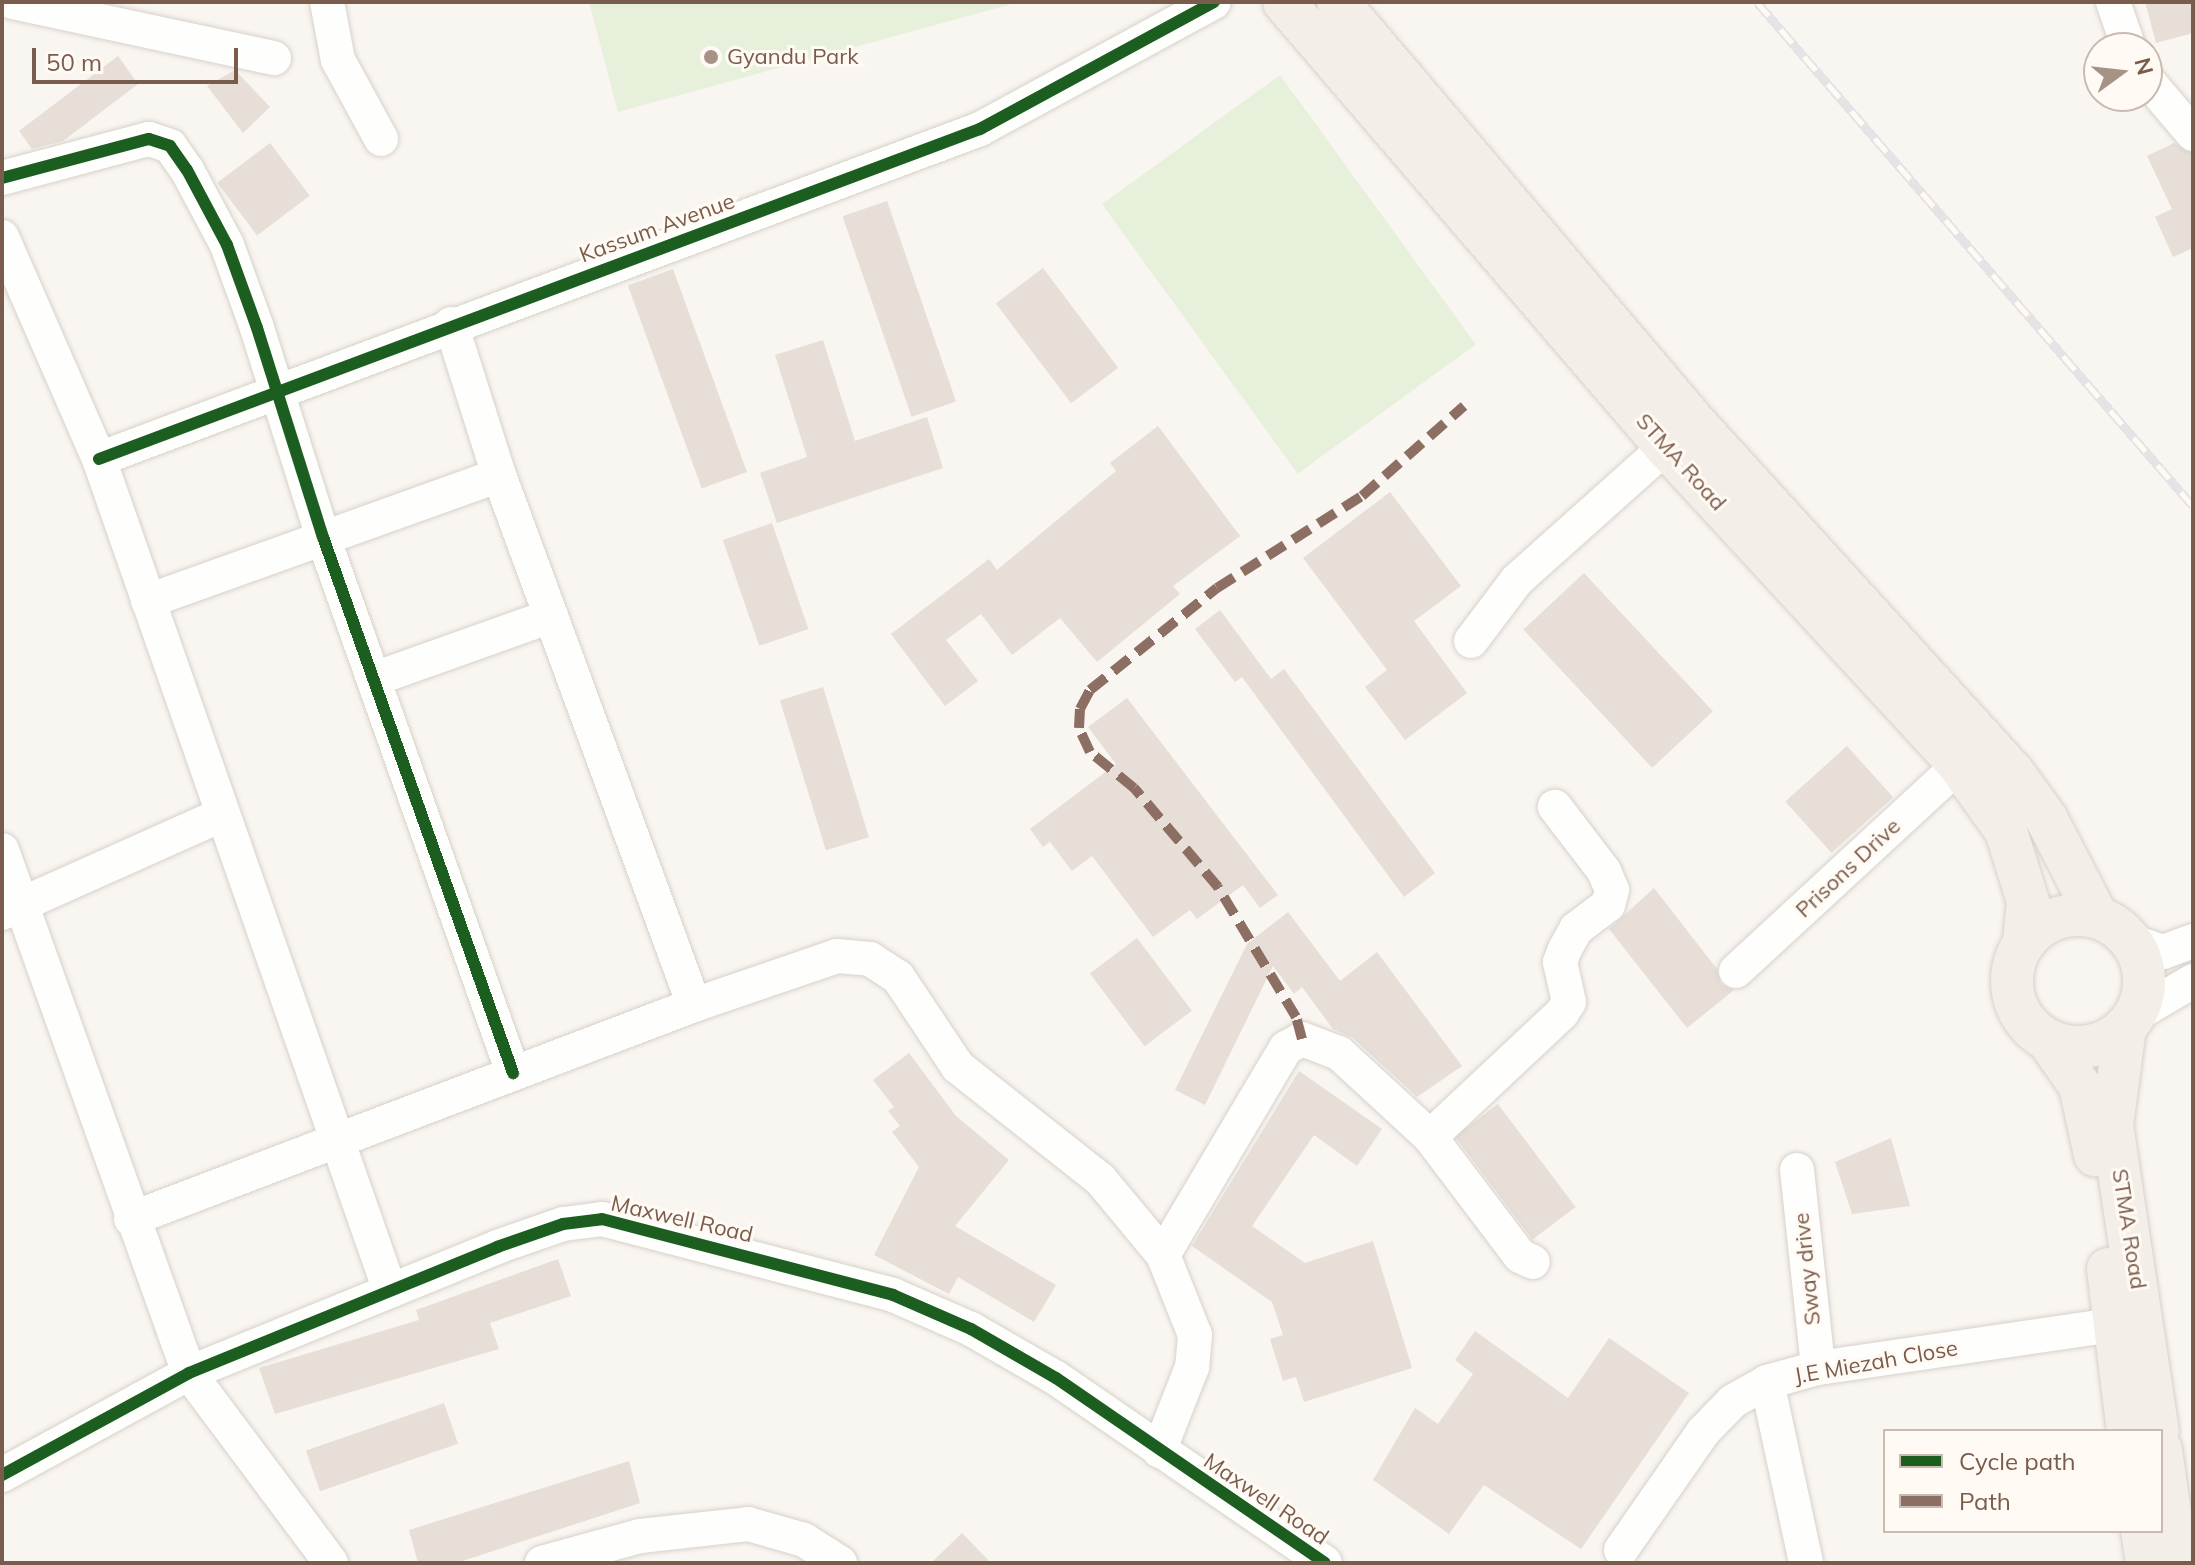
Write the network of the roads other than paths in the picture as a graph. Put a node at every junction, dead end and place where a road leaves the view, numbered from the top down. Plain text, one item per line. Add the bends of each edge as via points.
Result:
1 (12, 2) edge
2 (327, 2) edge
3 (1214, 2) edge
4 (1284, 2) edge
5 (1338, 2) edge
6 (2113, 2) edge
7 (2123, 32) edge
8 (274, 58) dead end
9 (2163, 99) edge
10 (2193, 134) edge
11 (381, 139) dead end
12 (2, 178) edge
13 (2, 237) edge
14 (451, 324) junction
15 (274, 393) junction
16 (1666, 447) junction
17 (99, 459) junction
18 (499, 475) junction
19 (323, 537) junction
20 (148, 601) junction
21 (551, 616) junction
22 (1471, 641) dead end
23 (374, 679) junction
24 (1959, 765) junction
25 (1555, 807) dead end
26 (223, 814) junction
27 (2, 850) edge
28 (11, 908) edge
29 (2097, 917) junction
30 (2131, 941) junction
31 (2193, 941) edge
32 (2024, 942) junction
33 (1736, 971) dead end
34 (2193, 981) edge
35 (694, 1005) junction
36 (2130, 1021) junction
37 (2048, 1040) junction
38 (513, 1073) junction
39 (1430, 1137) junction
40 (340, 1142) junction
41 (1797, 1170) dead end
42 (131, 1219) junction
43 (1163, 1255) junction
44 (1533, 1262) dead end
45 (389, 1288) junction
46 (2114, 1325) junction
47 (1818, 1368) junction
48 (189, 1373) junction
49 (1767, 1382) junction
50 (2128, 1429) edge
51 (2158, 1429) edge
52 (1159, 1451) junction
53 (2163, 1464) edge
54 (2, 1475) edge
55 (2142, 1533) edge
56 (1621, 1550) dead end
57 (331, 1563) edge
58 (542, 1563) edge
59 (840, 1563) edge
60 (1325, 1563) edge
61 (1806, 1563) edge
62 (2147, 1563) edge
63 (2177, 1563) edge

1 - 8 street
2 - 11 street via 338,60
3 - 14 street, Kassum Avenue via 980,129
4 - 16 main road, STMA Road
5 - 29 main road, STMA Road via 1694,422 2012,771 2046,818
6 - 7 street
9 - 10 street
12 - 15 street via 128,142 149,139 170,146 227,245
13 - 17 street
14 - 15 street, Kassum Avenue
14 - 18 street
15 - 17 street, Kassum Avenue
15 - 19 street
16 - 22 street via 1517,580
16 - 24 main road, STMA Road
17 - 20 street
18 - 19 street
18 - 21 street
19 - 20 street
19 - 23 street
20 - 26 street
21 - 23 street
21 - 35 street
23 - 38 street
24 - 32 main road, STMA Road via 2006,831 2028,901
24 - 33 street, Prisons Drive
25 - 39 street via 1604,871 1612,890 1608,905 1576,929 1565,949 1560,962 1569,1002 1562,1013
26 - 28 street
26 - 40 street
27 - 28 street
28 - 42 street
29 - 30 main road
29 - 32 main road via 2070,915 2044,923
30 - 31 street via 2163,952
30 - 36 main road via 2142,965 2144,991
32 - 37 main road via 2013,968 2014,996 2026,1022
34 - 36 street
35 - 38 street
35 - 43 street via 837,956 870,959 898,977 958,1067 1100,1179
36 - 37 main road via 2102,1043 2075,1047
36 - 51 main road, STMA Road via 2112,1125
37 - 46 main road, STMA Road via 2080,1086 2091,1122
38 - 40 street
39 - 43 street via 1339,1053 1302,1039 1286,1048
39 - 44 street via 1520,1256
40 - 42 street
40 - 45 street
41 - 47 street, Sway drive
42 - 48 street
43 - 52 street via 1195,1335 1192,1367
45 - 48 street, Maxwell Road
45 - 52 street, Maxwell Road via 563,1224 602,1219 637,1226 893,1295 971,1329 1056,1378
46 - 47 street, J.E Miezah Close
46 - 50 main road, STMA Road
47 - 49 street, J.E Miezah Close
48 - 54 street, Maxwell Road
48 - 57 street
49 - 56 street, J.E Miezah Close via 1733,1401 1703,1432
49 - 61 street
52 - 60 street, Maxwell Road
53 - 63 main road
55 - 62 main road
58 - 59 street via 640,1536 748,1524 804,1540

